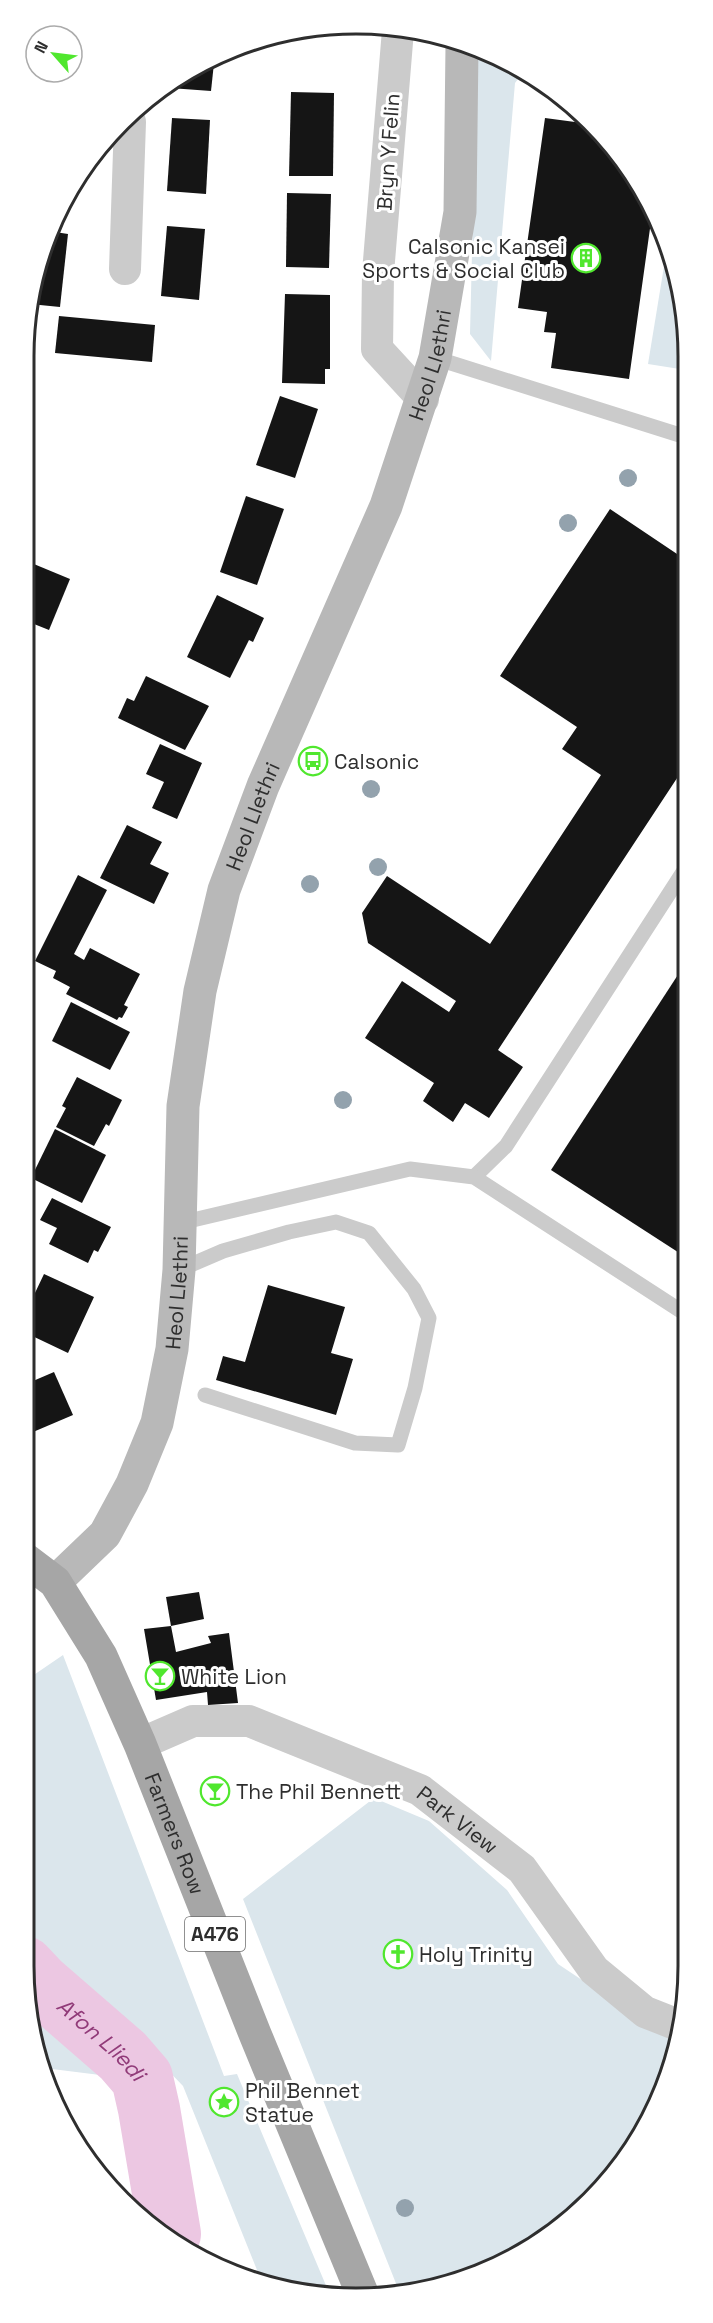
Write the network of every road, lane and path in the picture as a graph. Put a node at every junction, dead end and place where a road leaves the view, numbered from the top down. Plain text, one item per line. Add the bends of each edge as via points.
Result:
1 (397, 37) edge
2 (462, 53) edge
3 (130, 128) edge
4 (125, 269) dead end
5 (435, 358) junction
6 (423, 399) junction
7 (678, 434) edge
8 (678, 880) edge
9 (474, 1177) junction
10 (180, 1223) junction
11 (179, 1270) junction
12 (678, 1309) edge
13 (205, 1395) dead end
14 (34, 1566) edge
15 (55, 1582) junction
16 (140, 1744) junction
17 (673, 2023) edge
18 (360, 2288) edge

1 - 6 street, Bryn Y Felin via 378,273 376,350
2 - 5 main road, Heol Llethri via 460,212
3 - 4 street
5 - 6 main road, Heol Llethri
5 - 7 lane
6 - 10 main road, Heol Llethri via 386,506 263,786 224,890 200,991 183,1106
8 - 9 lane via 506,1146
9 - 10 lane via 410,1169
9 - 12 lane
10 - 11 main road, Heol Llethri
11 - 13 lane via 223,1251 336,1222 369,1233 414,1289 429,1318 398,1445 354,1443
11 - 15 main road, Heol Llethri via 172,1349 157,1423 132,1484 105,1534
14 - 15 main road, A476
15 - 16 main road, Farmers Row / A476 via 101,1656
16 - 17 street, Park View via 193,1721 249,1721 420,1790 522,1869 594,1970 645,2012
16 - 18 main road, Farmers Row / A476

